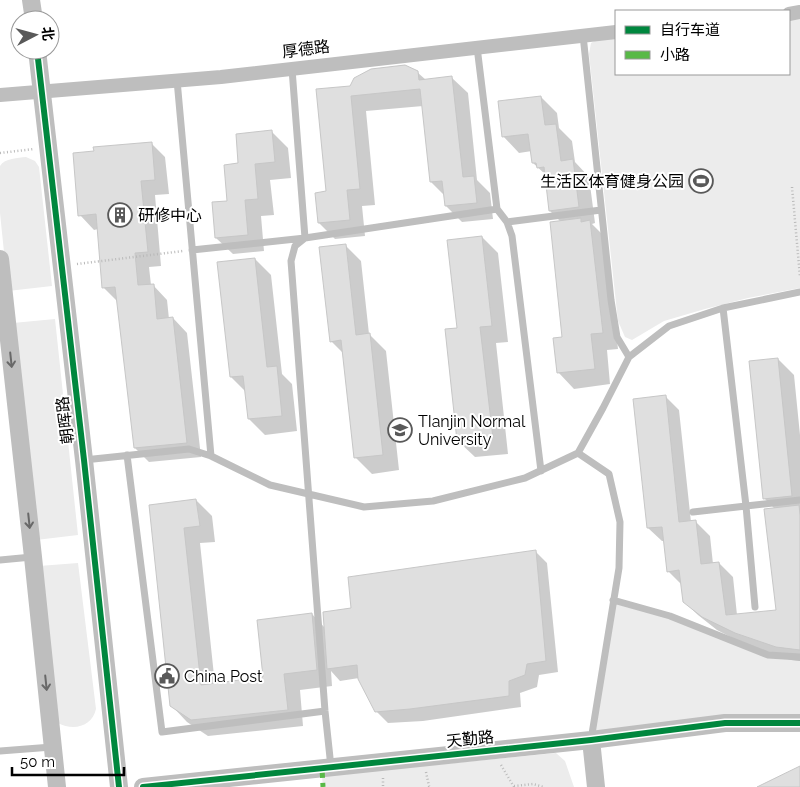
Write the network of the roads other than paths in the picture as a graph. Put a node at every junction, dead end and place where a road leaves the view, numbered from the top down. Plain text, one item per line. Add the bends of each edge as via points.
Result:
1 (615, 32) edge
2 (583, 36) junction
3 (478, 47) junction
4 (38, 60) edge
5 (292, 69) junction
6 (176, 80) junction
7 (41, 91) junction
8 (0, 95) edge
9 (497, 209) junction
10 (602, 210) junction
11 (507, 222) junction
12 (305, 238) junction
13 (192, 250) junction
14 (0, 259) edge
15 (800, 292) edge
16 (723, 308) junction
17 (629, 357) junction
18 (578, 453) junction
19 (128, 455) junction
20 (210, 456) junction
21 (84, 460) junction
22 (540, 471) junction
23 (308, 495) junction
24 (800, 500) edge
25 (746, 506) junction
26 (693, 512) dead end
27 (33, 557) junction
28 (0, 560) edge
29 (613, 600) junction
30 (756, 607) dead end
31 (800, 658) edge
32 (325, 711) junction
33 (800, 723) edge
34 (591, 740) junction
35 (53, 747) junction
36 (0, 751) edge
37 (331, 767) junction
38 (57, 787) edge
39 (119, 787) edge
40 (143, 787) edge
41 (596, 787) edge

1 - 2 street, 厚德路
2 - 3 street, 厚德路
2 - 10 lane
3 - 5 street, 厚德路
3 - 9 lane
4 - 7 street, 朝晖路
5 - 6 street, 厚德路
5 - 12 lane
6 - 7 street, 厚德路
6 - 13 lane
7 - 8 street, 厚德路
7 - 21 street, 朝晖路
9 - 11 lane
9 - 12 lane
10 - 11 lane
10 - 17 lane via 617,337
11 - 22 lane via 512,236
12 - 13 lane
12 - 23 lane via 295,246 291,261
13 - 20 lane
14 -> 27 street
15 - 16 lane
16 - 17 lane via 669,326
16 - 25 lane
17 - 18 lane
18 - 22 lane
18 - 29 lane via 609,474 620,522 619,568
19 - 20 lane via 189,449
19 - 21 lane
19 - 32 lane via 162,732
20 - 23 lane via 270,485
21 - 39 street, 朝晖路
22 - 23 lane via 526,478 433,501 364,507
23 - 32 lane
24 - 25 lane
25 - 26 lane
25 - 30 lane
27 - 28 lane
27 -> 35 street
29 - 31 lane via 670,616 768,655
29 - 34 lane
32 - 37 lane
33 - 34 street, 天勤路 via 725,724
34 - 37 street, 天勤路
34 - 41 street
35 - 36 lane
35 - 38 street
37 - 40 street, 天勤路

